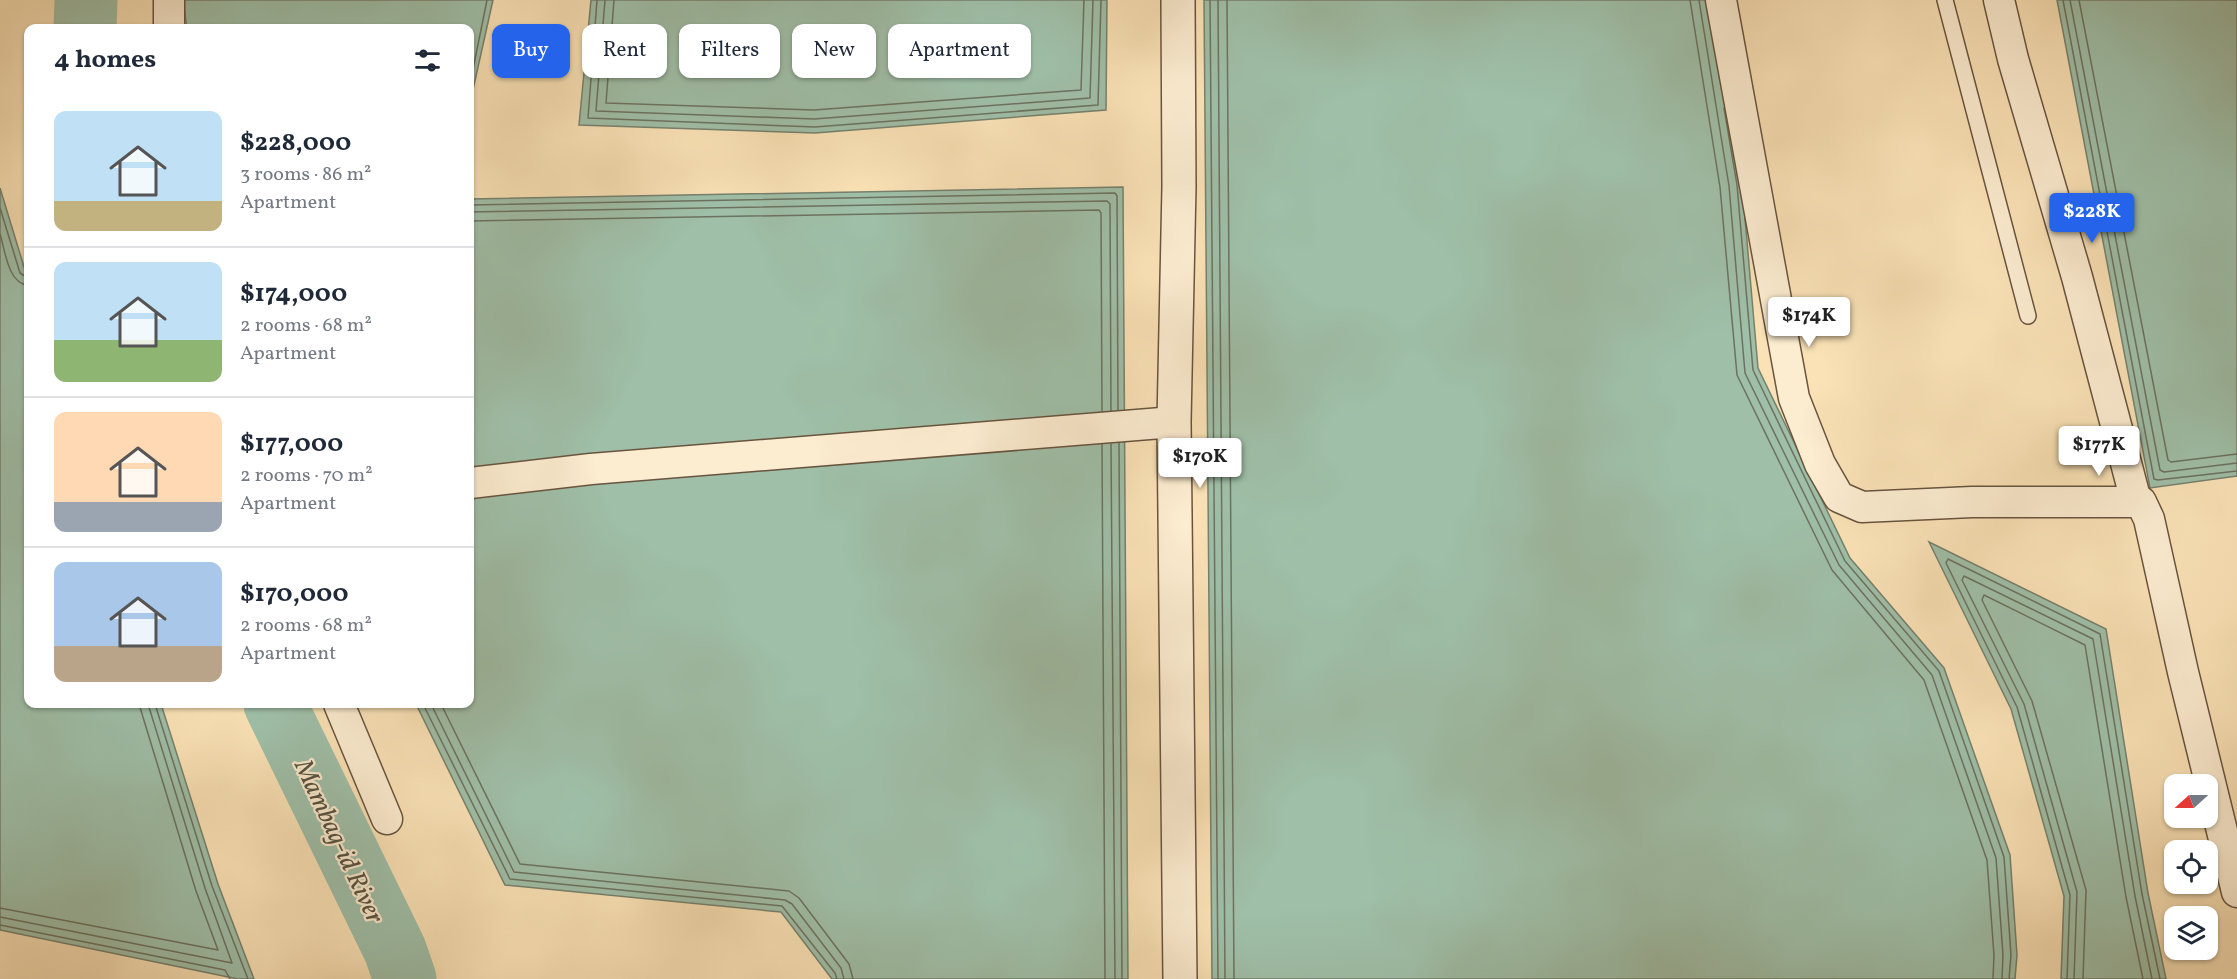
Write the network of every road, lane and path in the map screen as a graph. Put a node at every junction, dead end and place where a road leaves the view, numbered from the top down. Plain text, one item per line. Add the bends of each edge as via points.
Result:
1 (169, 0) edge
2 (1178, 0) edge
3 (1722, 0) edge
4 (1945, 0) edge
5 (1999, 0) edge
6 (170, 24) edge
7 (2028, 316) dead end
8 (1174, 422) junction
9 (474, 483) edge
10 (2132, 501) junction
11 (341, 708) edge
12 (387, 819) dead end
13 (2237, 892) edge
14 (1180, 979) edge

1 - 6 street
2 - 8 street
3 - 10 street via 1794,398 1820,464 1839,497 1862,507
4 - 7 lane
5 - 10 street via 2077,277
8 - 9 street via 591,469
8 - 14 street
10 - 13 street via 2141,501 2149,519
11 - 12 street

